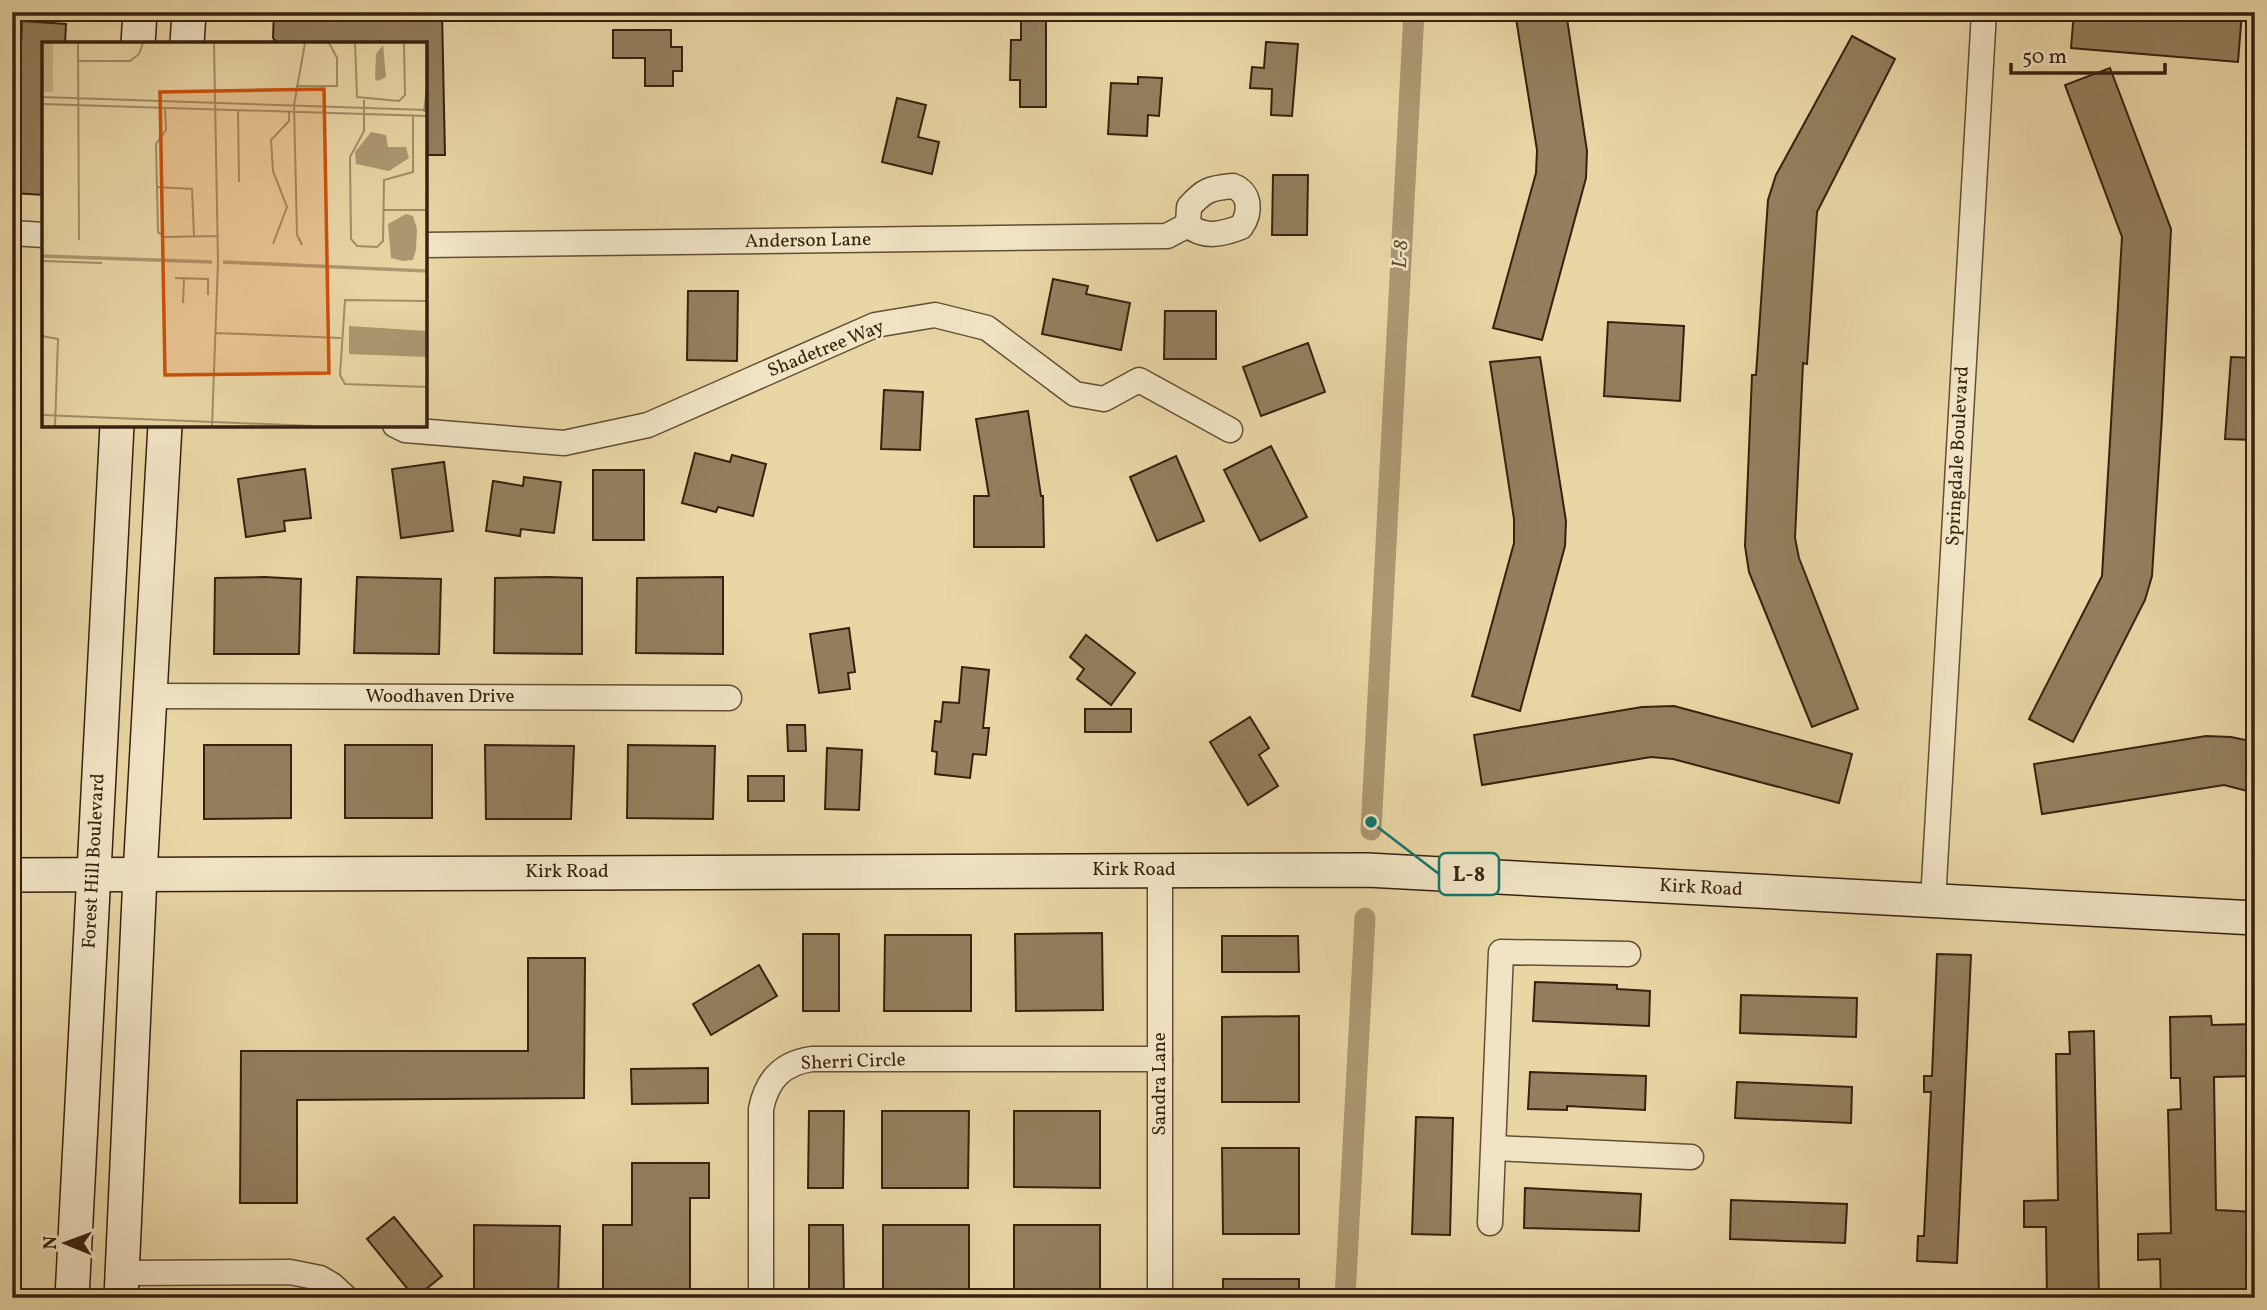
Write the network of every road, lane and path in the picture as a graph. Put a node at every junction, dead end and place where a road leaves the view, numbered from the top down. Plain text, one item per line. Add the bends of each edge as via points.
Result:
1 (139, 12) edge
2 (189, 12) edge
3 (1984, 12) edge
4 (138, 42) edge
5 (187, 42) edge
6 (12, 217) edge
7 (42, 218) edge
8 (1188, 225) dead end
9 (12, 233) edge
10 (42, 235) edge
11 (427, 245) edge
12 (117, 427) edge
13 (165, 427) edge
14 (400, 427) edge
15 (1230, 430) dead end
16 (150, 696) junction
17 (729, 698) dead end
18 (1160, 870) junction
19 (12, 875) edge
20 (93, 875) junction
21 (140, 875) junction
22 (1933, 901) junction
23 (2255, 918) edge
24 (1628, 954) dead end
25 (1160, 1059) junction
26 (1494, 1148) junction
27 (1691, 1157) dead end
28 (1489, 1223) dead end
29 (122, 1285) edge
30 (72, 1298) edge
31 (346, 1298) edge
32 (761, 1298) edge
33 (1160, 1298) edge

1 - 4 street
2 - 5 street
3 - 22 street, Springdale Boulevard
6 - 7 street
8 - 11 street, Anderson Lane via 1167,236
9 - 10 street
12 - 20 street, Forest Hill Boulevard
13 - 16 street
14 - 15 street, Shadetree Way via 564,443 648,425 875,325 935,315 987,328 1075,394 1104,399 1139,380
16 - 17 street, Woodhaven Drive
16 - 21 street
18 - 21 street, Kirk Road
18 - 22 street, Kirk Road via 1367,870
18 - 25 street, Sandra Lane
19 - 20 street, Kirk Road
20 - 21 street, Kirk Road
20 - 30 street, Forest Hill Boulevard
21 - 29 street
22 - 23 street, Kirk Road
24 - 26 street via 1501,952
25 - 32 street, Sherri Circle via 813,1059 783,1069 764,1093 761,1109
25 - 33 street, Sandra Lane
26 - 27 street
26 - 28 street
29 - 31 street via 298,1273 332,1285

